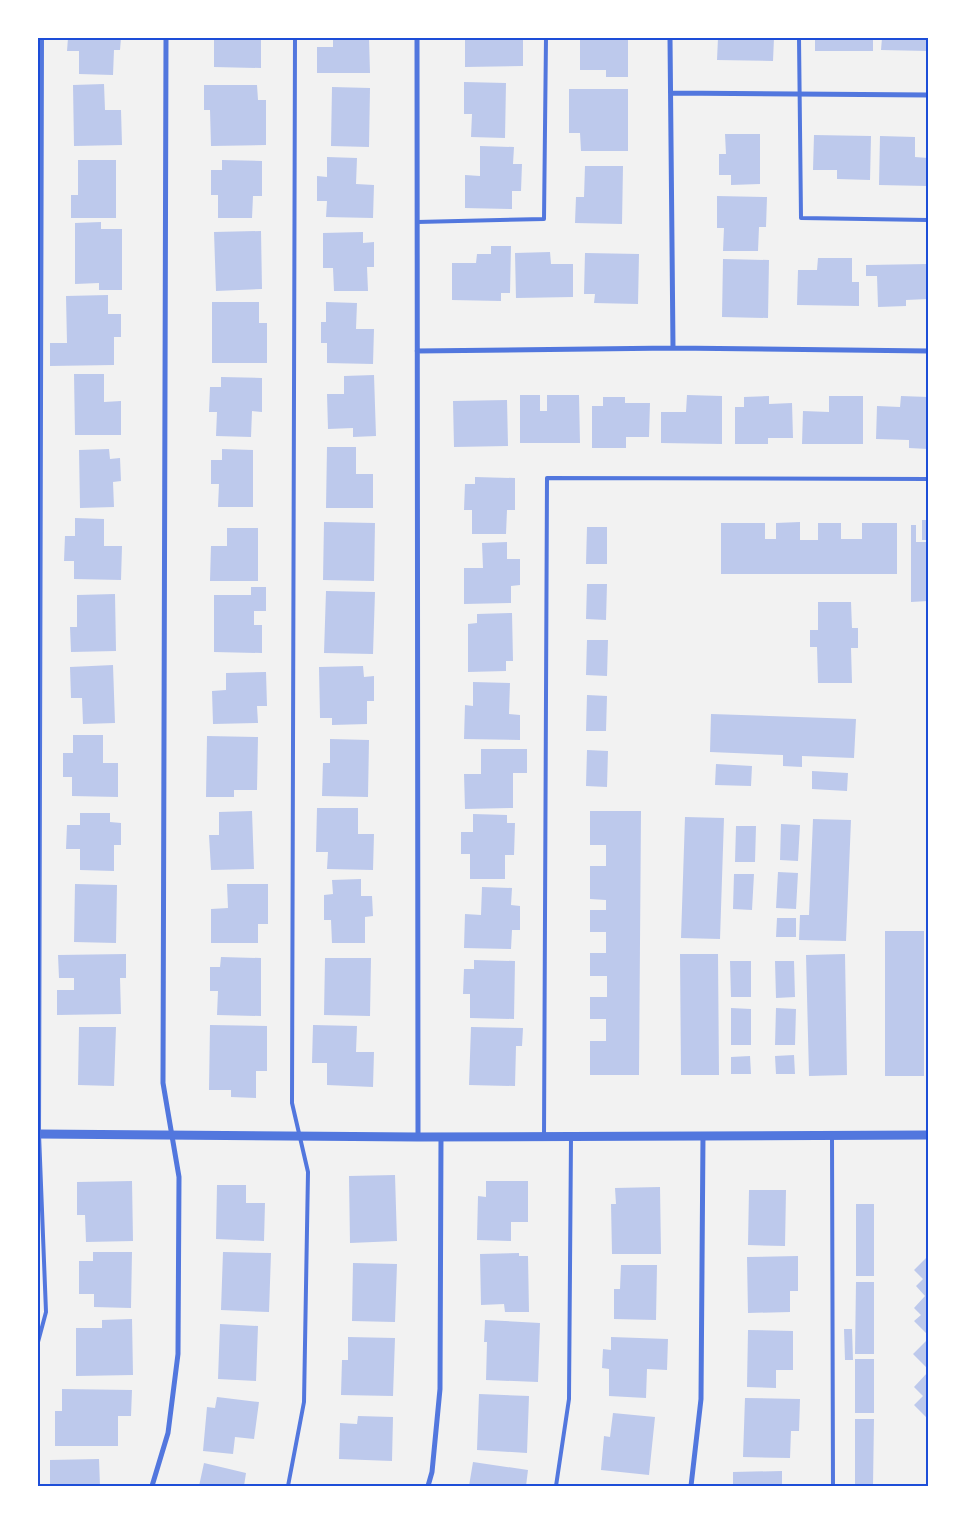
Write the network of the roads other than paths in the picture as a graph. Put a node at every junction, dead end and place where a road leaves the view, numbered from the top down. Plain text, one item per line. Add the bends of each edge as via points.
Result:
1 (42, 38) edge
2 (166, 38) edge
3 (295, 38) edge
4 (417, 38) edge
5 (546, 38) edge
6 (670, 38) edge
7 (799, 38) edge
8 (670, 93) junction
9 (799, 94) junction
10 (928, 95) edge
11 (928, 220) edge
12 (417, 222) junction
13 (673, 348) junction
14 (418, 351) junction
15 (928, 351) edge
16 (928, 479) edge
17 (38, 1134) edge
18 (832, 1135) junction
19 (928, 1135) edge
20 (172, 1136) junction
21 (300, 1136) junction
22 (544, 1136) junction
23 (571, 1136) junction
24 (703, 1136) junction
25 (418, 1137) junction
26 (441, 1137) junction
27 (38, 1342) edge
28 (152, 1486) edge
29 (288, 1486) edge
30 (428, 1486) edge
31 (556, 1486) edge
32 (691, 1486) edge
33 (832, 1486) edge

1 - 17 lane
2 - 20 street via 163,1083
3 - 21 lane via 292,1103
4 - 12 street
5 - 12 lane via 544,218
6 - 8 street
7 - 9 lane
8 - 9 street
8 - 13 street
9 - 10 street
9 - 11 lane via 801,218
12 - 14 street
13 - 14 street
13 - 15 street
14 - 25 street
16 - 22 lane via 547,478
17 - 20 street
17 - 27 lane via 46,1312
18 - 19 street
18 - 24 street
18 - 33 lane
20 - 21 street
20 - 28 street via 179,1177 178,1354 168,1433
21 - 25 street
21 - 29 lane via 308,1172 304,1402
22 - 23 street
22 - 26 street
23 - 24 street
23 - 31 lane via 569,1399
24 - 32 street via 701,1399
25 - 26 street
26 - 30 street via 440,1389

